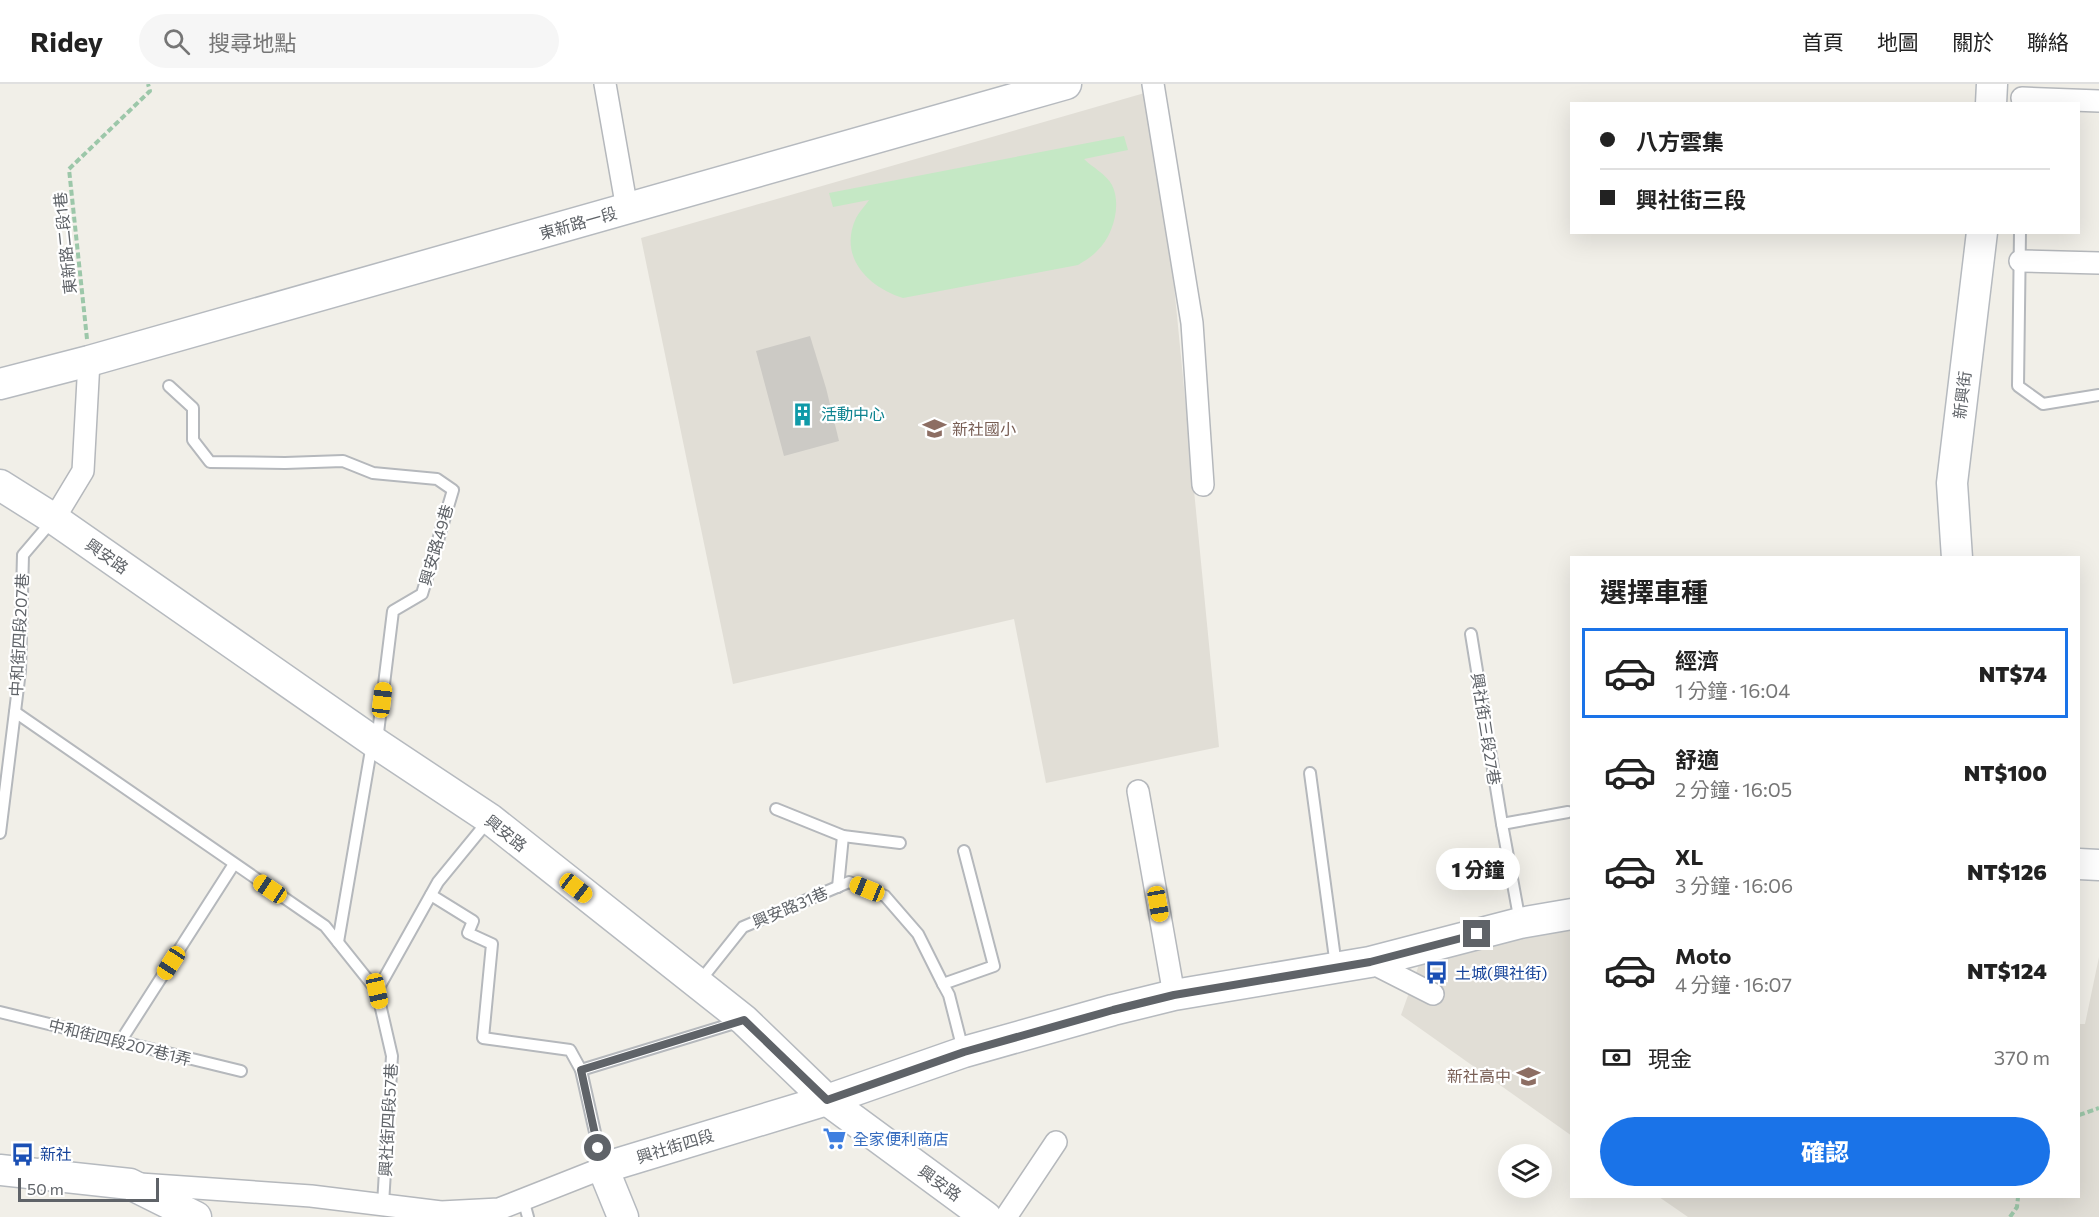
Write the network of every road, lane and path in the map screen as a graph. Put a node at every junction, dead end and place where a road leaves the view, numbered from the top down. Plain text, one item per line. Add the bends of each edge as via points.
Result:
1 (148, 84) edge
2 (605, 84) edge
3 (1066, 84) edge
4 (1154, 84) edge
5 (1992, 84) edge
6 (2022, 95) edge
7 (2099, 101) edge
8 (1991, 102) edge
9 (627, 209) junction
10 (1982, 234) edge
11 (2020, 234) edge
12 (2020, 261) junction
13 (2099, 263) edge
14 (89, 361) junction
15 (0, 384) edge
16 (169, 386) dead end
17 (2099, 395) edge
18 (0, 484) edge
19 (1203, 485) dead end
20 (54, 519) junction
21 (1957, 556) edge
22 (1471, 634) dead end
23 (15, 712) junction
24 (375, 743) junction
25 (1310, 773) dead end
26 (1138, 791) dead end
27 (776, 809) dead end
28 (1568, 812) dead end
29 (490, 819) junction
30 (1502, 824) junction
31 (0, 833) edge
32 (843, 836) junction
33 (900, 843) dead end
34 (964, 851) dead end
35 (234, 864) junction
36 (2080, 864) edge
37 (2099, 865) edge
38 (838, 887) junction
39 (431, 895) junction
40 (1570, 914) edge
41 (1520, 923) junction
42 (338, 942) junction
43 (1370, 962) junction
44 (1336, 967) junction
45 (698, 983) junction
46 (943, 984) junction
47 (377, 991) junction
48 (1433, 994) dead end
49 (1174, 995) junction
50 (0, 1012) edge
51 (744, 1020) junction
52 (120, 1042) junction
53 (964, 1052) junction
54 (581, 1070) junction
55 (241, 1071) dead end
56 (827, 1100) junction
57 (2099, 1108) edge
58 (2080, 1115) edge
59 (1056, 1142) dead end
60 (603, 1168) junction
61 (0, 1170) edge
62 (130, 1184) junction
63 (2018, 1198) edge
64 (383, 1204) junction
65 (526, 1208) edge
66 (196, 1217) edge
67 (623, 1217) edge
68 (986, 1217) edge
69 (1006, 1217) edge
70 (2010, 1217) edge

1 - 14 path, 東新路二段1巷 via 150,91 69,169
2 - 9 street
3 - 9 street, 東新路一段
4 - 19 street via 1192,323
5 - 8 street
6 - 7 street
9 - 14 street, 東新路一段
10 - 21 street, 新興街 via 1952,483
11 - 12 lane
12 - 13 street
12 - 17 lane via 2018,387 2043,404
14 - 15 street, 東新路一段
14 - 20 street via 83,471
16 - 24 lane, 興安路49巷 via 193,408 193,440 210,462 342,461 374,473 437,479 453,490 422,594 393,611
18 - 20 street, 興安路
20 - 23 lane, 中和街四段207巷 via 23,555
20 - 24 street, 興安路
22 - 30 lane, 興社街三段27巷
23 - 31 lane, 中和街四段207巷
23 - 35 lane
24 - 29 street, 興安路
24 - 42 lane
25 - 44 lane
26 - 49 street
27 - 32 lane
28 - 30 lane
29 - 39 lane
29 - 45 street, 興安路
30 - 41 lane, 興社街三段27巷
32 - 33 lane
32 - 38 lane, 興安路31巷
34 - 46 lane via 994,966
35 - 42 lane via 325,926
35 - 52 lane
36 - 37 street
38 - 45 lane, 興安路31巷 via 743,927
38 - 46 lane, 興安路31巷 via 849,882 885,896 918,934
39 - 47 lane
39 - 54 lane via 473,921 468,933 492,944 483,1038 570,1050
40 - 41 street, 興社街四段
41 - 43 street, 興社街四段
42 - 47 lane
43 - 44 street, 興社街四段
43 - 48 street
44 - 49 street, 興社街四段
45 - 51 street, 興安路
46 - 53 lane, 興安路31巷
47 - 64 lane, 興社街四段57巷 via 392,1056
49 - 53 street, 興社街四段
50 - 52 lane, 中和街四段207巷1弄
51 - 54 lane
51 - 56 street, 興安路
52 - 55 lane, 中和街四段207巷1弄
53 - 56 street, 興社街四段
54 - 60 lane
56 - 60 street, 興社街四段
56 - 68 street, 興安路
57 - 58 path
59 - 69 street
60 - 65 street, 興社街四段
60 - 67 street
61 - 62 street
62 - 64 street, 興社街四段
62 - 66 street
63 - 70 path
64 - 65 street, 興社街四段 via 441,1212

